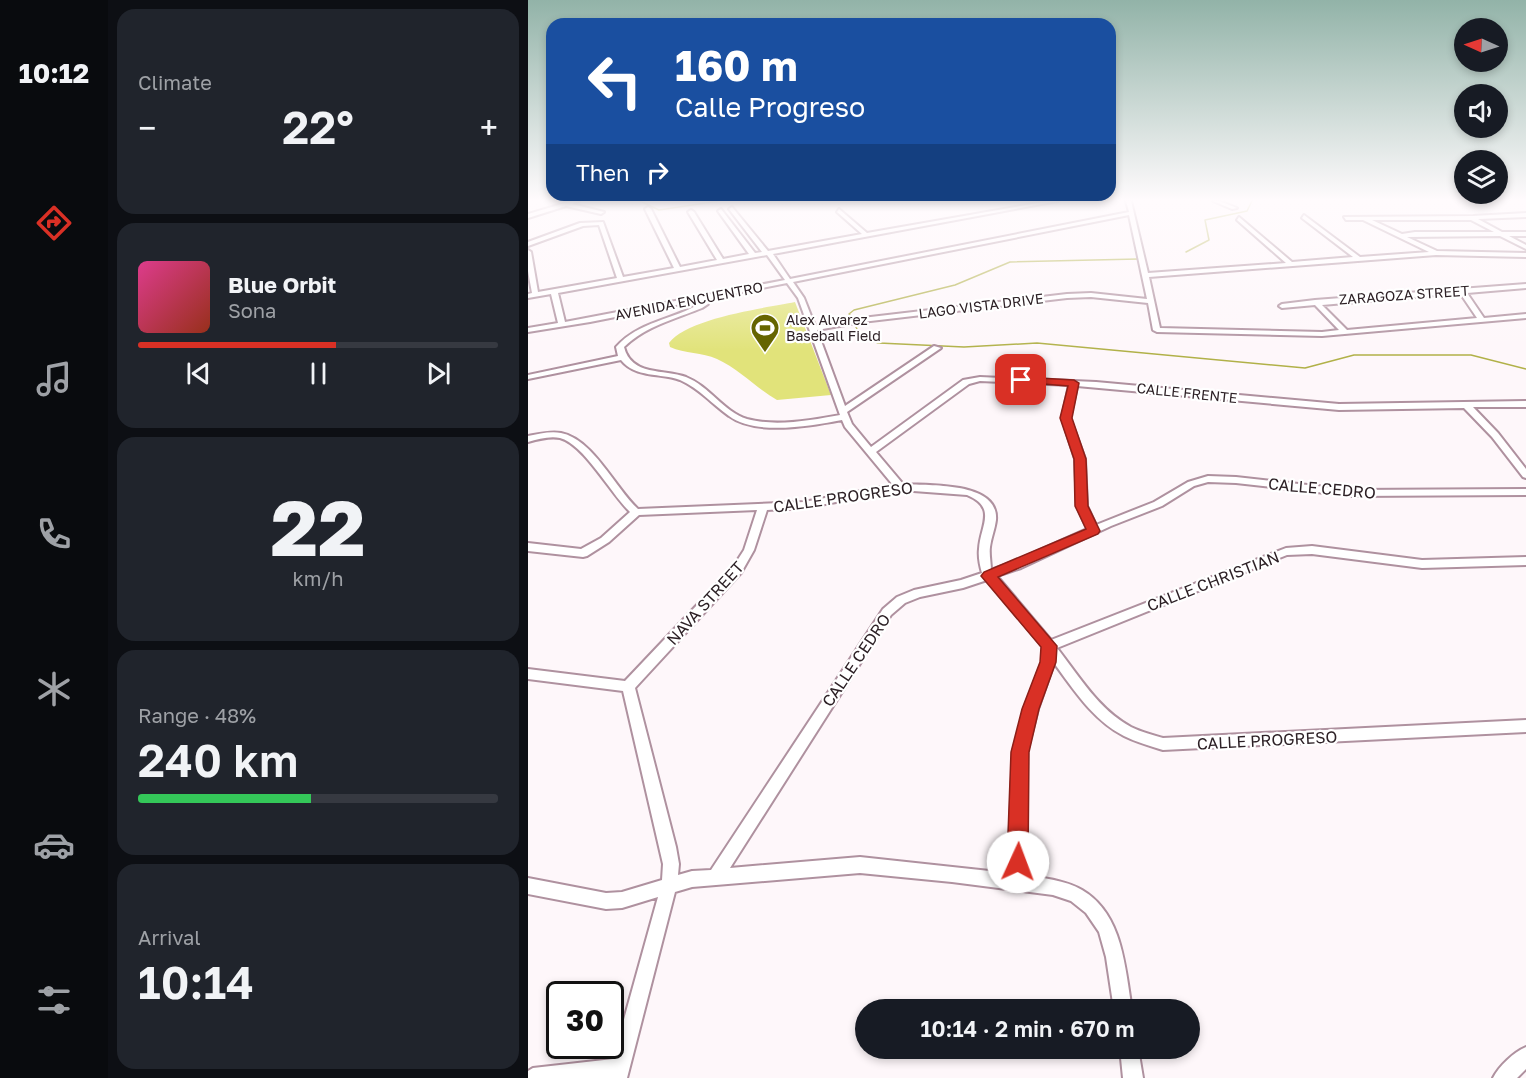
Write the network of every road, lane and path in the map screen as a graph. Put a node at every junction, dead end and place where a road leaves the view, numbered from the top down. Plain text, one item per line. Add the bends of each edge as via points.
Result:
1 (611, 251) edge
2 (669, 251) edge
3 (715, 251) edge
4 (750, 251) edge
5 (776, 251) edge
6 (936, 251) edge
7 (1141, 251) edge
8 (1276, 251) edge
9 (1349, 251) edge
10 (1433, 251) edge
11 (528, 252) edge
12 (767, 253) junction
13 (1436, 253) junction
14 (753, 255) junction
15 (1526, 255) edge
16 (1360, 260) junction
17 (721, 261) junction
18 (1292, 265) junction
19 (678, 269) junction
20 (1146, 276) junction
21 (621, 279) junction
22 (790, 280) junction
23 (1526, 286) edge
24 (554, 291) junction
25 (1462, 291) junction
26 (532, 295) edge
27 (704, 298) junction
28 (1150, 301) junction
29 (1315, 302) junction
30 (1282, 306) dead end
31 (1526, 316) edge
32 (1482, 320) junction
33 (562, 326) junction
34 (812, 329) junction
35 (528, 330) edge
36 (1345, 332) junction
37 (937, 348) dead end
38 (623, 357) junction
39 (528, 377) edge
40 (1074, 383) junction
41 (1526, 404) edge
42 (1466, 405) junction
43 (843, 414) junction
44 (528, 439) edge
45 (870, 452) junction
46 (1526, 476) edge
47 (900, 487) junction
48 (1526, 492) edge
49 (763, 507) junction
50 (636, 512) junction
51 (1093, 531) junction
52 (528, 547) edge
53 (1526, 561) edge
54 (989, 576) junction
55 (1049, 646) junction
56 (528, 674) edge
57 (628, 687) junction
58 (1526, 726) edge
59 (708, 878) junction
60 (1016, 882) junction
61 (669, 885) junction
62 (528, 886) edge
63 (1121, 999) edge
64 (1526, 1056) edge
65 (1130, 1059) edge
66 (618, 1073) edge
67 (533, 1078) edge
68 (1133, 1078) edge
69 (1503, 1078) edge

1 - 21 street
2 - 19 street
3 - 17 street
4 - 14 street
5 - 12 street
6 - 22 street, AVENIDA ENCUENTRO
7 - 20 street
8 - 18 street
9 - 16 street
10 - 13 street
11 - 26 street
12 - 14 street
12 - 22 street
13 - 15 street
13 - 16 street
14 - 17 street
16 - 18 street
17 - 19 street
18 - 20 street
19 - 21 street
20 - 28 street
21 - 24 street
22 - 27 street, AVENIDA ENCUENTRO
22 - 34 street
23 - 25 street, ZARAGOZA STREET
24 - 26 street
24 - 33 street
25 - 29 street, ZARAGOZA STREET
25 - 32 street
27 - 33 street, AVENIDA ENCUENTRO
27 - 38 street via 705,304 700,308 656,322 624,342 620,347
28 - 34 street, LAGO VISTA DRIVE via 1067,296
28 - 36 street via 1157,330
29 - 30 street, ZARAGOZA STREET
29 - 36 street
31 - 32 street
32 - 36 street
33 - 35 street, AVENIDA ENCUENTRO
34 - 43 street
37 - 43 street
38 - 39 street
38 - 43 street via 638,369 689,381 742,421 801,423
40 - 42 street, CALLE FRENTE via 1318,406
40 - 45 street, CALLE FRENTE via 973,380
40 - 51 street via 1066,418 1080,459 1082,506
41 - 42 street, CALLE FRENTE
42 - 46 street
43 - 45 street
44 - 50 street via 557,435 574,441
45 - 47 street
47 - 49 street, CALLE PROGRESO
47 - 54 street, CALLE PROGRESO via 959,490 981,497 991,519 983,560
48 - 51 street, CALLE CEDRO via 1352,493 1208,479
49 - 50 street, CALLE PROGRESO
49 - 57 street, NAVA STREET via 749,550 737,570
50 - 52 street via 597,546 583,553
51 - 54 street, CALLE CEDRO
53 - 55 street, CALLE CHRISTIAN via 1422,564 1312,550 1286,552
54 - 55 street, CALLE PROGRESO
54 - 59 street, CALLE CEDRO via 918,593 894,605
55 - 58 street, CALLE PROGRESO via 1104,716 1130,733 1163,744
55 - 60 street via 1048,662 1030,709 1020,752
56 - 57 street
57 - 61 street via 669,856
59 - 60 street via 860,866
59 - 61 street
60 - 63 street via 1053,887 1076,895 1092,907 1106,928
61 - 62 street via 606,901
61 - 66 street
64 - 69 street
65 - 68 street
66 - 67 street

